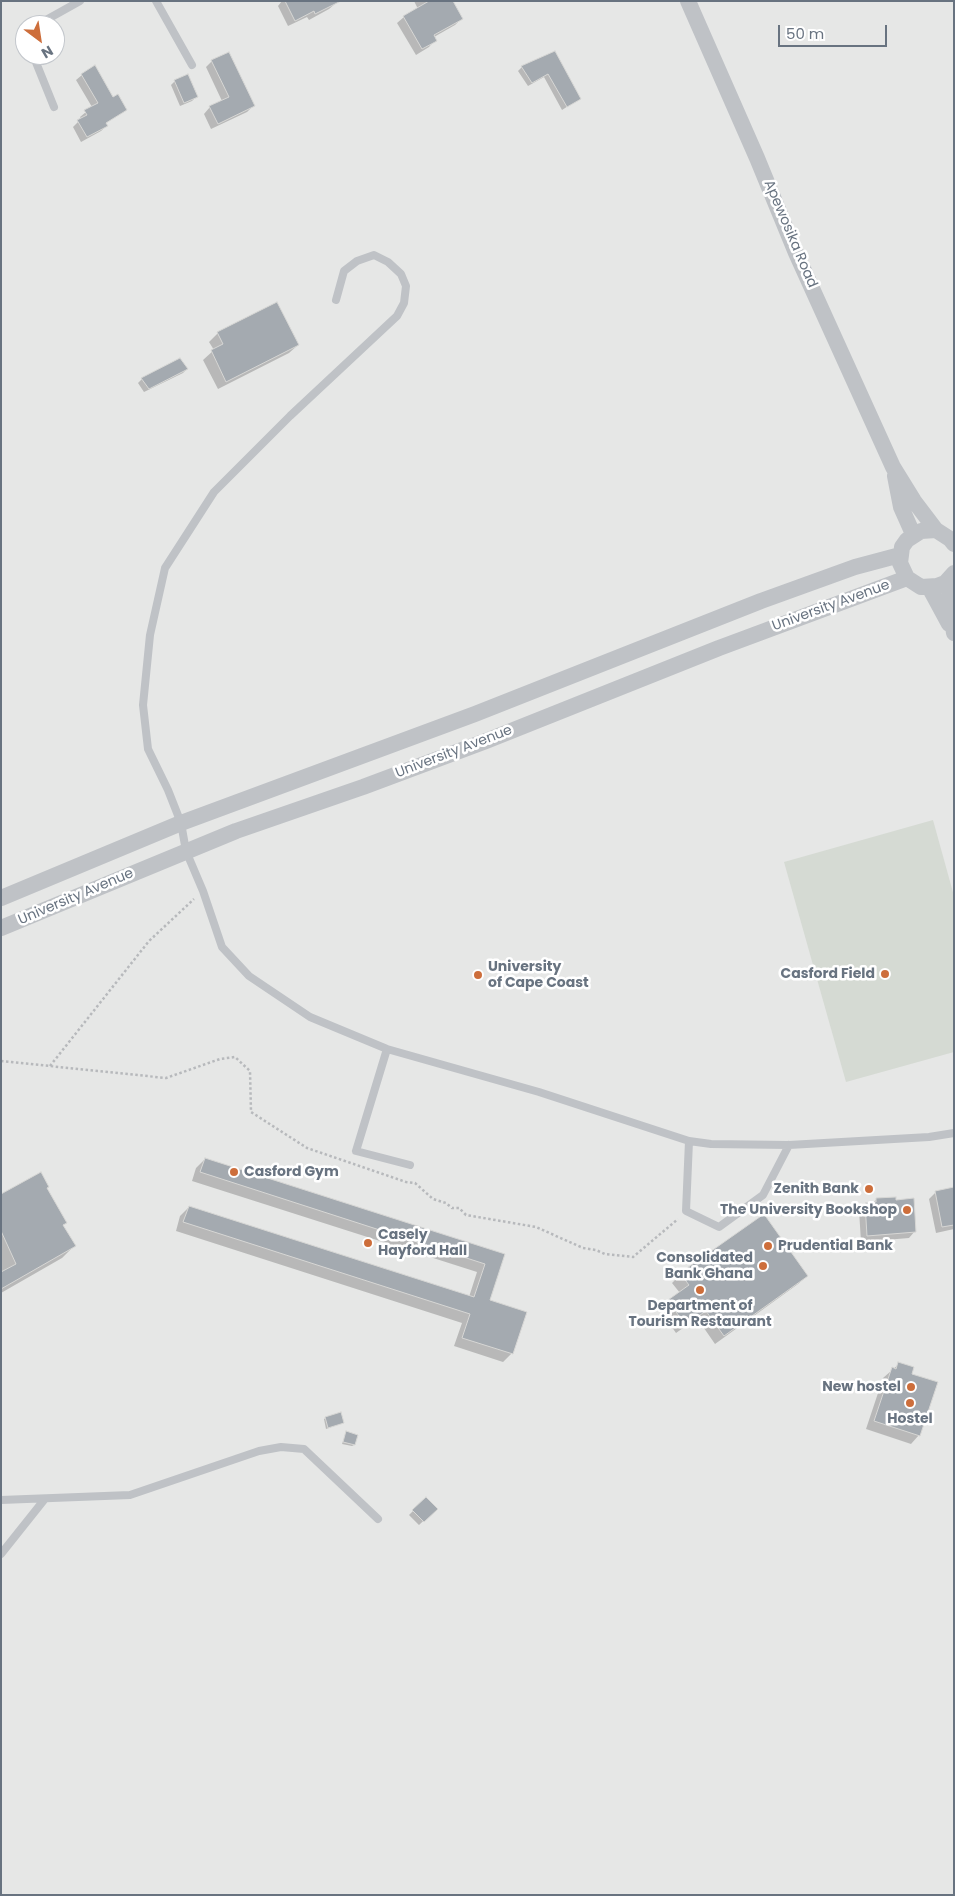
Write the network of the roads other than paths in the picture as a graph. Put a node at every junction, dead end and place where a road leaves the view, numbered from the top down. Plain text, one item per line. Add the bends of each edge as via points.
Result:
1 (80, 1) edge
2 (156, 1) edge
3 (688, 1) edge
4 (55, 15) edge
5 (38, 65) edge
6 (192, 65) dead end
7 (54, 107) dead end
8 (336, 300) dead end
9 (893, 467) junction
10 (936, 530) junction
11 (913, 534) junction
12 (953, 540) edge
13 (900, 555) junction
14 (952, 575) edge
15 (907, 578) junction
16 (929, 588) junction
17 (953, 632) edge
18 (181, 823) junction
19 (186, 851) junction
20 (1, 898) edge
21 (1, 928) edge
22 (387, 1049) junction
23 (954, 1133) edge
24 (689, 1141) junction
25 (789, 1145) junction
26 (410, 1165) dead end
27 (1, 1500) edge
28 (44, 1500) junction
29 (378, 1520) dead end
30 (1, 1554) edge

1 - 4 lane
2 - 6 lane
3 - 9 street, Apewosika Road via 796,253
5 - 7 lane
8 - 18 lane via 344,272 357,260 374,255 401,274 406,286 404,303 397,316 214,492 165,568 150,634 143,705 148,749
9 - 10 street
9 - 11 street via 901,507
10 - 11 street
10 - 12 street
11 - 13 street via 902,547
13 - 15 street
13 - 18 street, University Avenue via 855,567 761,601 475,714
14 - 16 street via 945,583
14 - 17 street via 949,600
15 - 16 street
15 - 19 street, University Avenue via 719,648 504,734
16 - 17 street
18 - 19 lane
18 - 20 street, University Avenue
19 - 21 street, University Avenue
19 - 22 lane via 222,947 249,976 310,1017
22 - 24 lane via 539,1092
22 - 26 lane via 356,1151
23 - 25 lane
24 - 25 lane
24 - 25 lane via 686,1211 719,1227 763,1195
27 - 28 lane
28 - 29 lane via 130,1495 259,1451 281,1447 304,1449
28 - 30 lane

